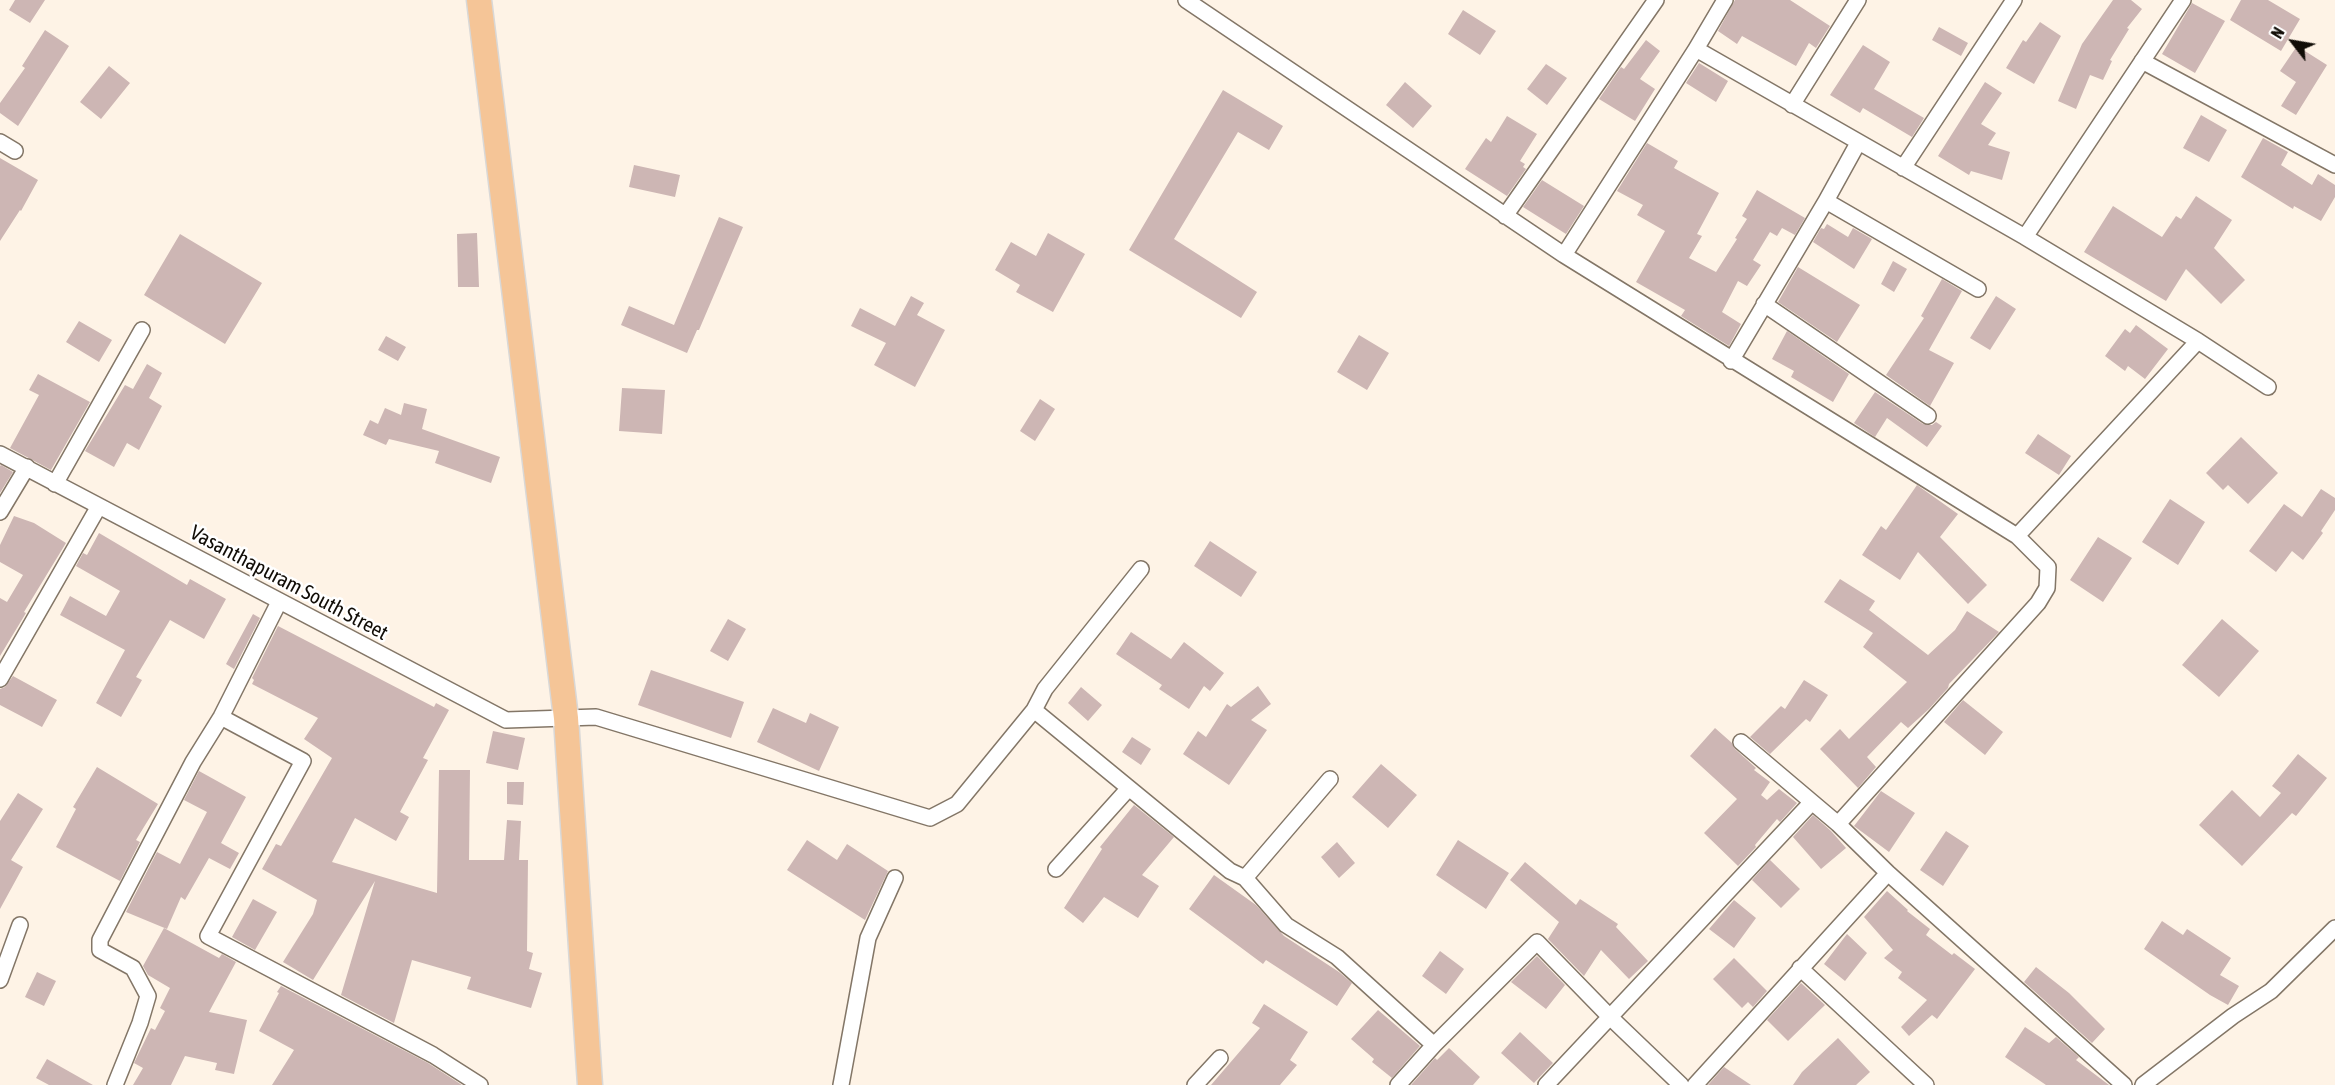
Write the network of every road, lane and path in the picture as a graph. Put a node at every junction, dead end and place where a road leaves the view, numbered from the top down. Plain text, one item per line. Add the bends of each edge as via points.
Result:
1 (479, 0) edge
2 (1186, 0) edge
3 (1656, 0) edge
4 (1725, 0) edge
5 (1858, 0) edge
6 (2014, 0) edge
7 (2183, 0) edge
8 (1696, 49) junction
9 (2142, 61) junction
10 (1792, 105) junction
11 (0, 142) edge
12 (1858, 143) junction
13 (15, 151) dead end
14 (2335, 165) edge
15 (1904, 168) junction
16 (1826, 201) junction
17 (1505, 216) junction
18 (2025, 237) junction
19 (1564, 255) junction
20 (1978, 289) dead end
21 (1764, 304) junction
22 (142, 330) dead end
23 (2198, 342) junction
24 (1731, 361) junction
25 (2268, 387) dead end
26 (1928, 416) dead end
27 (0, 454) edge
28 (27, 467) junction
29 (55, 484) junction
30 (99, 506) junction
31 (0, 512) edge
32 (2017, 536) junction
33 (1141, 569) dead end
34 (279, 602) junction
35 (0, 679) edge
36 (1034, 710) junction
37 (221, 717) junction
38 (566, 718) junction
39 (1741, 742) dead end
40 (1330, 779) dead end
41 (1129, 788) junction
42 (1812, 802) junction
43 (1838, 824) junction
44 (1056, 869) dead end
45 (1888, 873) junction
46 (895, 878) dead end
47 (1245, 878) junction
48 (20, 925) dead end
49 (2335, 928) edge
50 (1800, 968) junction
51 (0, 980) edge
52 (1611, 1017) junction
53 (1434, 1045) junction
54 (1220, 1058) dead end
55 (115, 1085) edge
56 (480, 1085) edge
57 (590, 1085) edge
58 (841, 1085) edge
59 (1195, 1085) edge
60 (1398, 1085) edge
61 (1546, 1085) edge
62 (1681, 1085) edge
63 (1695, 1085) edge
64 (1926, 1085) edge
65 (2124, 1085) edge
66 (2143, 1085) edge

1 - 38 main road
2 - 17 street
3 - 17 street
4 - 8 street
5 - 10 street
6 - 15 street
7 - 9 street
8 - 10 street
8 - 19 street
9 - 14 street
9 - 18 street
10 - 12 street
11 - 13 street
12 - 15 street
12 - 16 street
15 - 18 street
16 - 20 street
16 - 21 street
17 - 19 street
18 - 23 street
19 - 24 street
21 - 24 street
21 - 26 street
22 - 29 street
23 - 25 street
23 - 32 street
24 - 32 street
27 - 28 street, Vasanthapuram South Street
28 - 29 street, Vasanthapuram South Street
28 - 31 street
29 - 30 street, Vasanthapuram South Street
30 - 34 street, Vasanthapuram South Street
30 - 35 street
32 - 43 street via 2048,567 2047,588 2038,603
33 - 36 street, Vasanthapuram South Street via 1045,689
34 - 37 street
34 - 38 street, Vasanthapuram South Street via 506,720
36 - 38 street, Vasanthapuram South Street via 957,804 930,818 596,717
36 - 41 street
37 - 55 street via 100,940 100,950 133,968 148,996
37 - 56 street via 303,761 208,936 432,1055
38 - 57 main road
39 - 42 street
40 - 47 street
41 - 44 street
41 - 47 street via 1230,871
42 - 43 street
42 - 52 street
43 - 45 street
45 - 50 street
45 - 65 street
46 - 58 street via 868,938
47 - 53 street via 1286,924 1337,957
48 - 51 street
49 - 66 street via 2271,991
50 - 63 street
50 - 64 street
52 - 53 street via 1537,942
52 - 61 street
52 - 62 street
53 - 60 street
54 - 59 street

